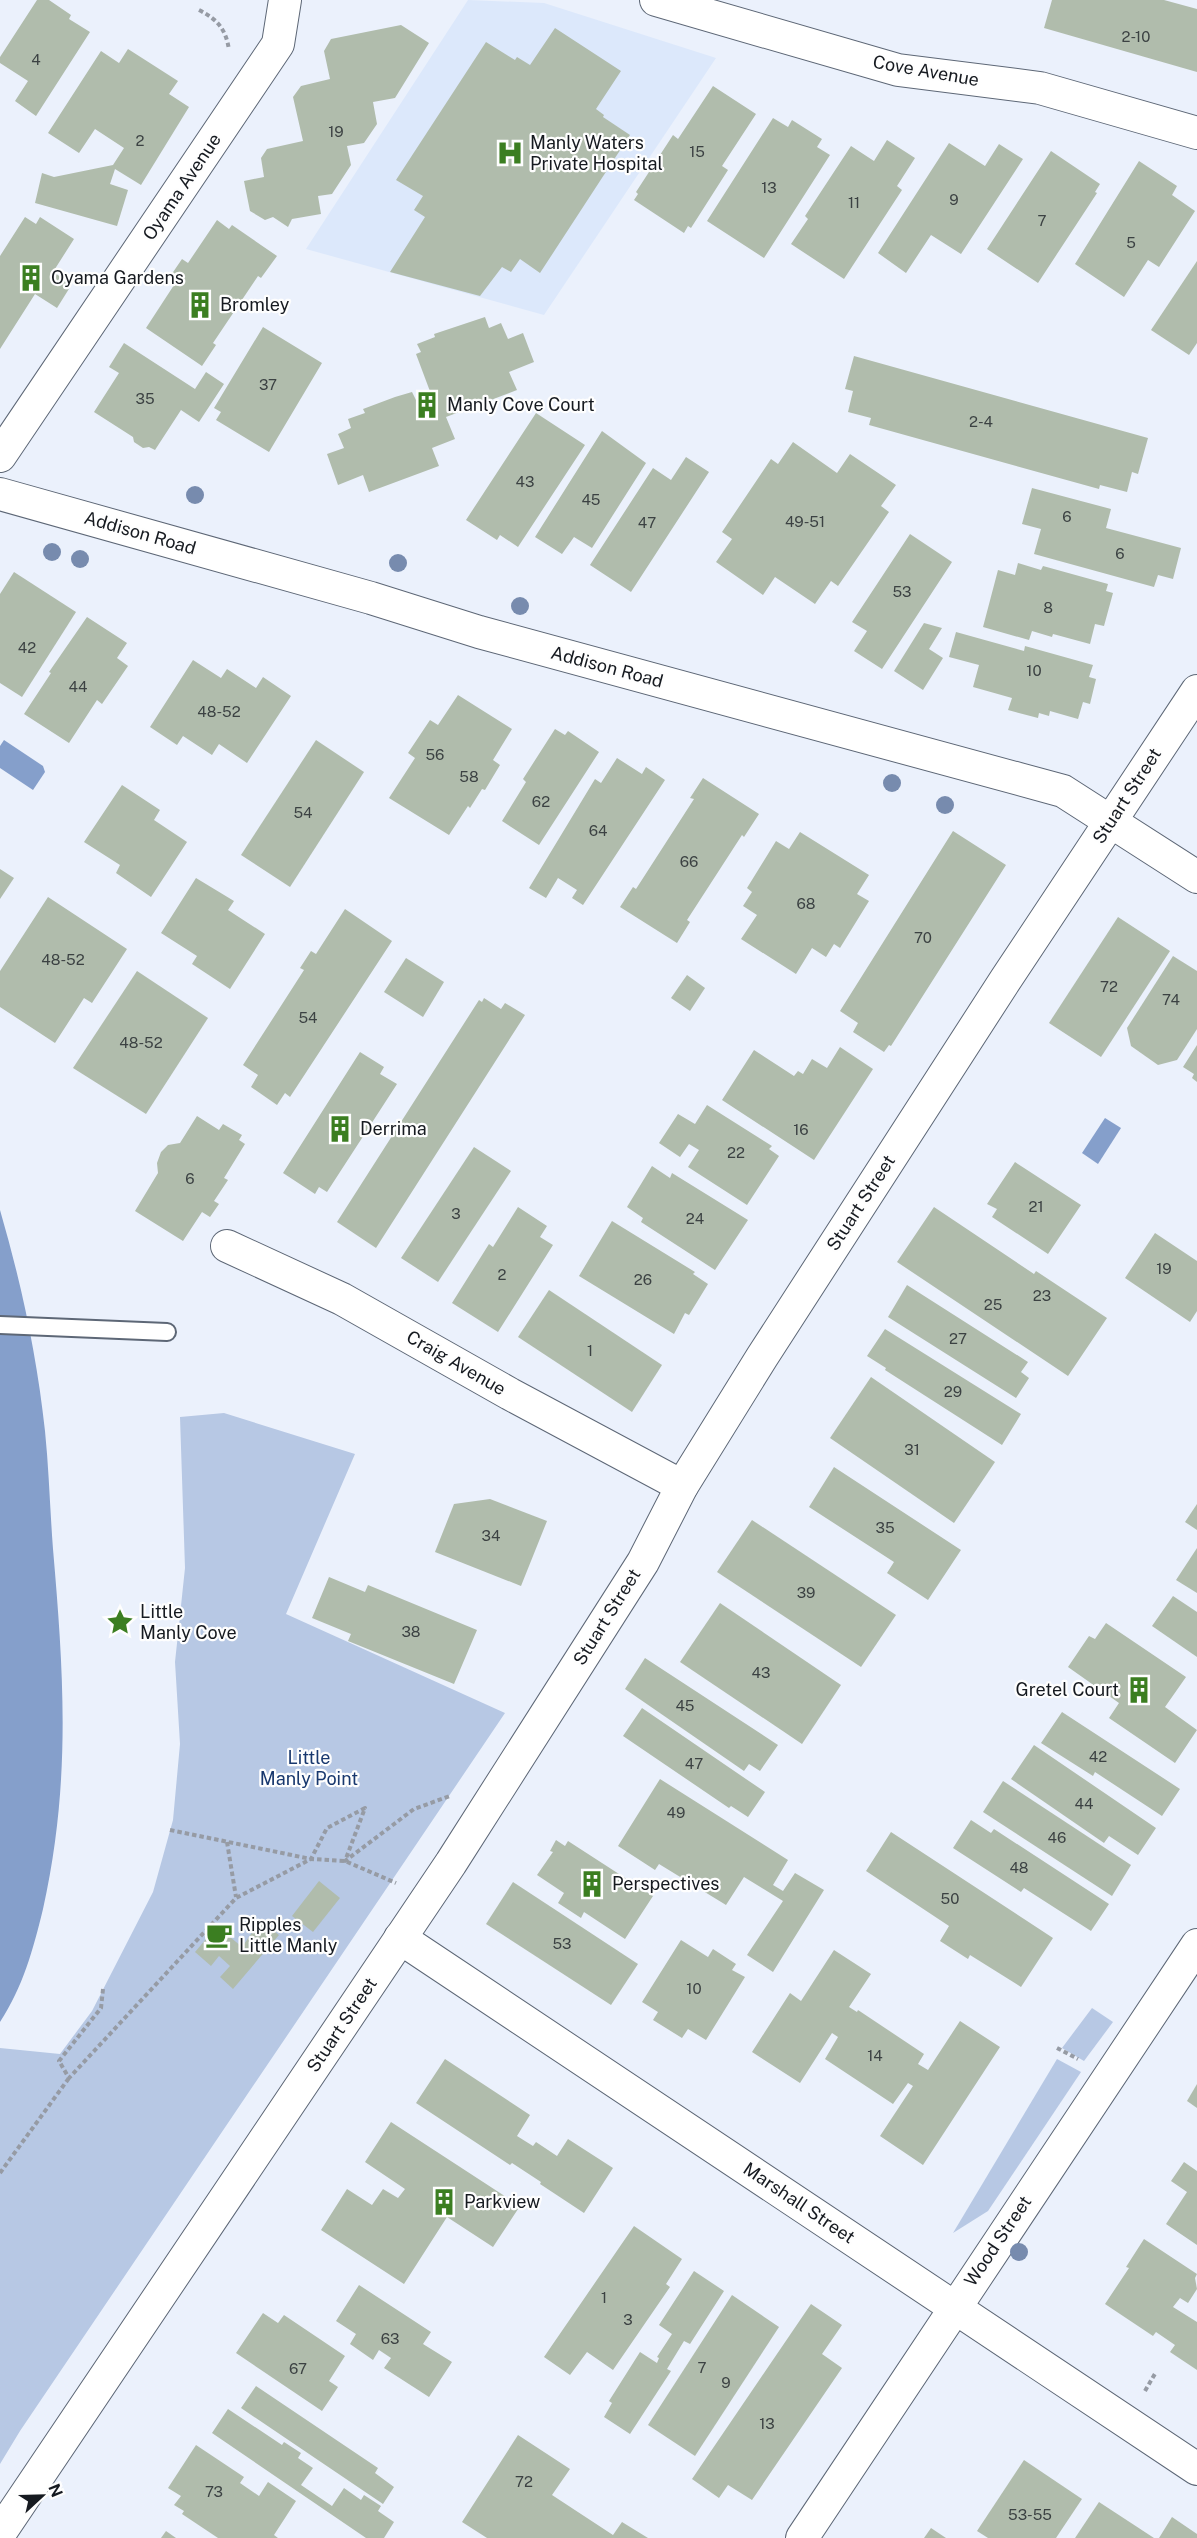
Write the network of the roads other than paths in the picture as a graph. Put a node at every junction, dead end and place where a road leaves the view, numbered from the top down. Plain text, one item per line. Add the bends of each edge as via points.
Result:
1 (285, 0) edge
2 (656, 0) edge
3 (1197, 133) edge
4 (0, 456) edge
5 (0, 494) edge
6 (1197, 691) edge
7 (1111, 820) junction
8 (1197, 877) edge
9 (227, 1246) dead end
10 (0, 1325) edge
11 (167, 1332) dead end
12 (682, 1486) junction
13 (400, 1938) junction
14 (1197, 1945) edge
15 (954, 2307) junction
16 (1197, 2469) edge
17 (0, 2533) edge
18 (802, 2538) edge

1 - 4 street, Oyama Avenue via 278,44
2 - 3 street, Cove Avenue via 898,70 1040,88
5 - 7 street, Addison Road via 479,632 1063,791
6 - 7 street, Stuart Street
7 - 8 street, Addison Road
7 - 12 street, Stuart Street
9 - 12 street, Craig Avenue via 342,1299
10 - 11 lane
12 - 13 street, Stuart Street via 643,1562
13 - 15 street, Marshall Street
13 - 17 street, Stuart Street
14 - 15 street, Wood Street
15 - 16 street, Marshall Street
15 - 18 street, Wood Street

